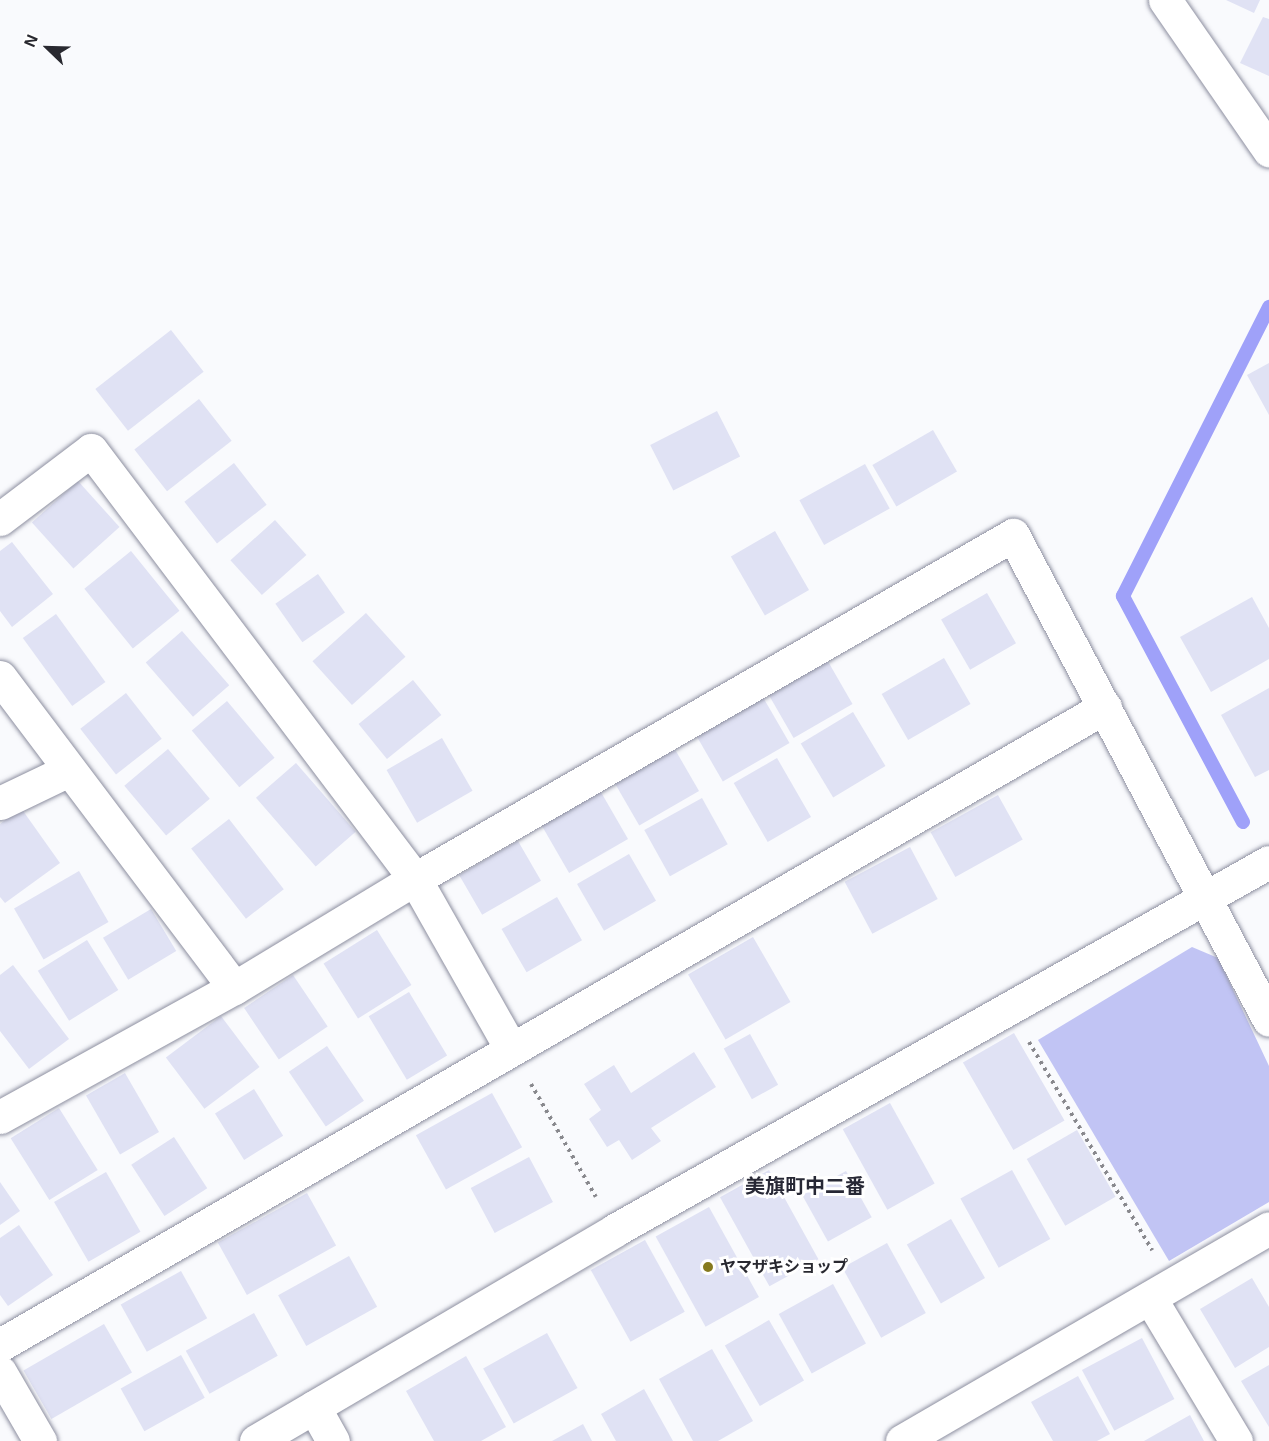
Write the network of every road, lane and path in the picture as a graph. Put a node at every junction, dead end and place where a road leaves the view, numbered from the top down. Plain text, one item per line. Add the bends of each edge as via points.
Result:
1 (1165, 0) edge
2 (1269, 150) edge
3 (0, 519) edge
4 (0, 677) edge
5 (1105, 707) junction
6 (69, 770) junction
7 (0, 803) edge
8 (1269, 862) edge
9 (415, 879) junction
10 (1208, 898) junction
11 (234, 988) junction
12 (1269, 1020) edge
13 (1027, 1038) dead end
14 (510, 1047) junction
15 (0, 1117) edge
16 (1269, 1228) edge
17 (615, 1230) junction
18 (1162, 1291) junction
19 (0, 1345) edge
20 (0, 1372) edge
21 (314, 1407) junction
22 (40, 1441) edge
23 (256, 1441) edge
24 (333, 1441) edge
25 (902, 1441) edge
26 (1236, 1441) edge

1 - 2 street
3 - 9 street via 91,450
4 - 6 street
5 - 9 street via 1014,535
5 - 10 street
5 - 14 street
6 - 7 street
6 - 11 street
8 - 10 street
9 - 11 street
9 - 14 street
10 - 12 street
10 - 17 street
11 - 15 street
13 - 18 path
14 - 17 path
14 - 19 street
16 - 18 street
17 - 21 street
18 - 25 street
18 - 26 street
20 - 22 street
21 - 23 street
21 - 24 street

